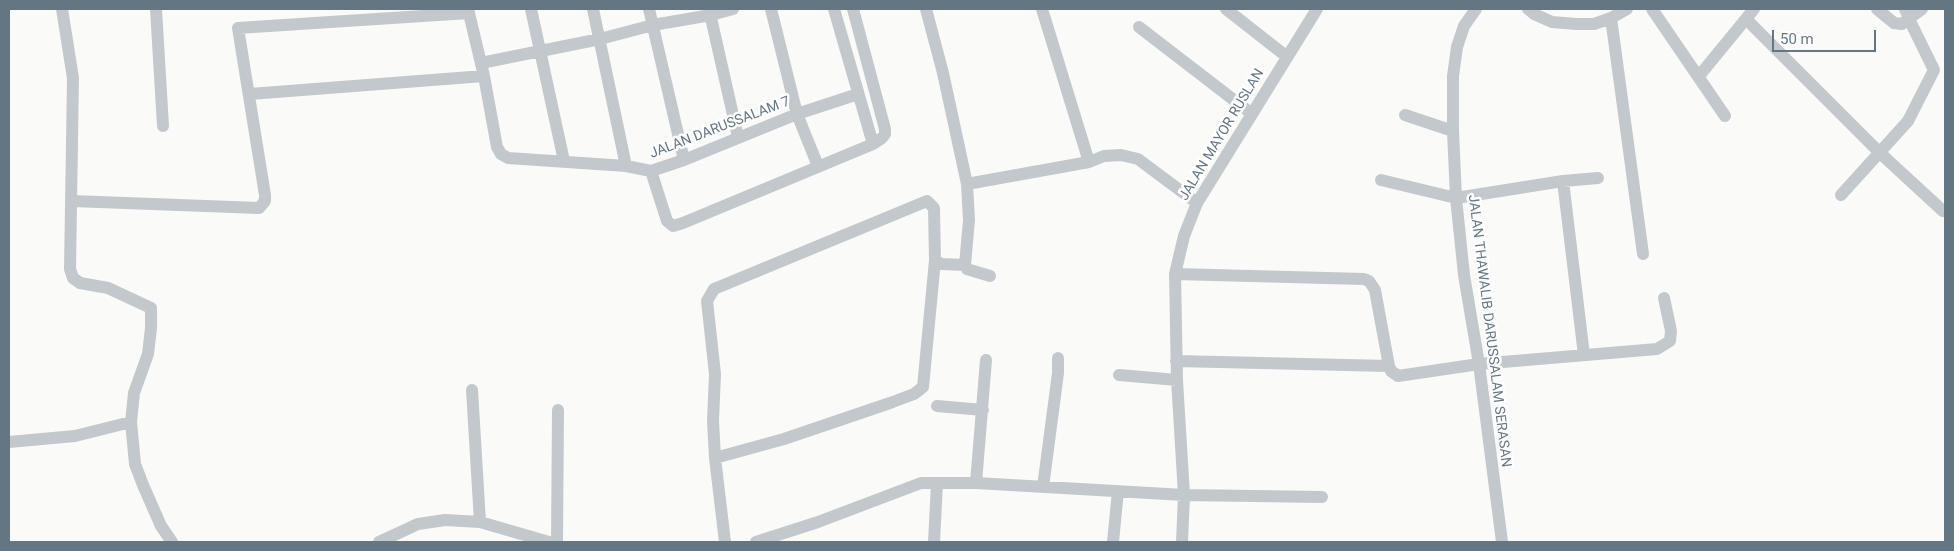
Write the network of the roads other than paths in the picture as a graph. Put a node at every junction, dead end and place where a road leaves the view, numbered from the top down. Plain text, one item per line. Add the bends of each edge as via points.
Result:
1 (62, 9) edge
2 (156, 9) edge
3 (531, 9) edge
4 (593, 9) edge
5 (650, 9) edge
6 (733, 9) edge
7 (770, 9) edge
8 (834, 9) edge
9 (853, 9) edge
10 (926, 9) edge
11 (1042, 9) edge
12 (1226, 9) edge
13 (1317, 9) edge
14 (1476, 9) edge
15 (1528, 9) edge
16 (1627, 9) edge
17 (1652, 9) edge
18 (1877, 9) edge
19 (1922, 9) edge
20 (469, 11) edge
21 (710, 12) edge
22 (1750, 14) edge
23 (1907, 14) edge
24 (1611, 18) junction
25 (653, 25) junction
26 (1139, 27) dead end
27 (600, 39) junction
28 (541, 51) junction
29 (1286, 56) junction
30 (482, 69) junction
31 (1699, 76) junction
32 (250, 94) junction
33 (858, 94) junction
34 (797, 114) junction
35 (1252, 114) junction
36 (1405, 116) dead end
37 (1725, 116) dead end
38 (163, 126) dead end
39 (1453, 131) junction
40 (738, 137) junction
41 (873, 144) junction
42 (1880, 153) junction
43 (684, 160) junction
44 (564, 161) junction
45 (1089, 162) junction
46 (626, 166) junction
47 (818, 166) junction
48 (651, 171) junction
49 (1598, 178) dead end
50 (1381, 180) dead end
51 (1563, 181) junction
52 (967, 184) junction
53 (1841, 195) dead end
54 (1456, 198) junction
55 (72, 201) junction
56 (1197, 203) junction
57 (1945, 211) edge
58 (1643, 254) dead end
59 (935, 260) junction
60 (965, 264) junction
61 (1175, 274) junction
62 (990, 276) dead end
63 (1664, 298) dead end
64 (1584, 355) junction
65 (1058, 358) dead end
66 (986, 360) dead end
67 (1176, 361) junction
68 (1479, 364) junction
69 (1389, 366) junction
70 (1119, 375) dead end
71 (1177, 380) junction
72 (472, 390) dead end
73 (937, 406) dead end
74 (558, 410) dead end
75 (982, 410) junction
76 (131, 422) junction
77 (9, 442) edge
78 (716, 458) junction
79 (937, 483) junction
80 (976, 484) junction
81 (1043, 488) junction
82 (1118, 491) junction
83 (1184, 495) junction
84 (1322, 497) dead end
85 (480, 522) junction
86 (172, 542) edge
87 (380, 542) edge
88 (548, 542) edge
89 (557, 542) edge
90 (726, 542) edge
91 (756, 542) edge
92 (934, 542) edge
93 (1113, 542) edge
94 (1182, 542) edge
95 (1502, 542) edge

1 - 55 street via 73,78
2 - 38 street
3 - 28 street
4 - 27 street
5 - 25 street
6 - 21 street
7 - 34 street
8 - 33 street
9 - 41 street via 885,129 885,134
10 - 52 street
11 - 45 street
12 - 29 street
13 - 29 street, JALAN MAYOR RUSLAN
14 - 39 street, JALAN THAWALIB DARUSSALAM SERASAN via 1464,26 1457,47 1453,76
15 - 24 street via 1543,19 1564,24 1594,24
16 - 24 street
17 - 31 street
18 - 23 street via 1894,23 1902,24
19 - 23 street
20 - 30 street, JALAN DARUSSALAM 7
20 - 32 street via 238,28
21 - 25 street
21 - 40 street
22 - 31 street
22 - 42 street
23 - 42 street via 1934,70 1908,121
24 - 58 street
25 - 27 street
25 - 43 street
26 - 35 street
27 - 28 street
27 - 46 street
28 - 30 street
28 - 44 street
29 - 35 street, JALAN MAYOR RUSLAN
30 - 32 street
30 - 44 street, JALAN DARUSSALAM 7 via 501,154 508,158
31 - 37 street
32 - 55 street via 265,195 265,201 259,208
33 - 34 street, JALAN DARUSSALAM 7
33 - 41 street
34 - 40 street, JALAN DARUSSALAM 7
34 - 47 street
35 - 56 street, JALAN MAYOR RUSLAN
36 - 39 street
39 - 54 street, JALAN THAWALIB DARUSSALAM SERASAN
40 - 43 street, JALAN DARUSSALAM 7
41 - 47 street
42 - 53 street
42 - 57 street
43 - 48 street, JALAN DARUSSALAM 7
44 - 46 street, JALAN DARUSSALAM 7
45 - 52 street
45 - 56 street via 1104,156 1138,158
46 - 48 street, JALAN DARUSSALAM 7
47 - 48 street via 673,226 667,221
49 - 51 street
50 - 54 street
51 - 54 street
51 - 64 street
52 - 60 street via 969,220
54 - 68 street, JALAN THAWALIB DARUSSALAM SERASAN via 1464,275
55 - 76 street via 70,269 73,278 80,283 108,288 151,308 148,354 134,393
56 - 61 street, JALAN MAYOR RUSLAN via 1184,236
59 - 60 street via 941,264
59 - 78 street via 924,387 890,403
59 - 78 street via 934,208 927,201 714,289 707,300 714,374
60 - 62 street via 967,269
61 - 67 street, JALAN MAYOR RUSLAN
61 - 69 street via 1364,279 1375,290
63 - 64 street via 1671,332 1670,341 1665,345 1657,349
64 - 68 street
65 - 81 street
66 - 75 street
67 - 69 street
67 - 71 street, JALAN MAYOR RUSLAN
68 - 69 street via 1398,376
68 - 95 street, JALAN THAWALIB DARUSSALAM SERASAN
70 - 71 street
71 - 83 street, JALAN MAYOR RUSLAN
72 - 85 street
73 - 75 street
74 - 89 street
75 - 80 street
76 - 77 street via 75,436
76 - 86 street via 135,464 142,485
78 - 90 street
79 - 80 street
79 - 91 street via 921,483
79 - 92 street
80 - 81 street
81 - 82 street
82 - 83 street
82 - 93 street
83 - 84 street
83 - 94 street, JALAN MAYOR RUSLAN
85 - 87 street via 445,520 418,524
85 - 88 street

